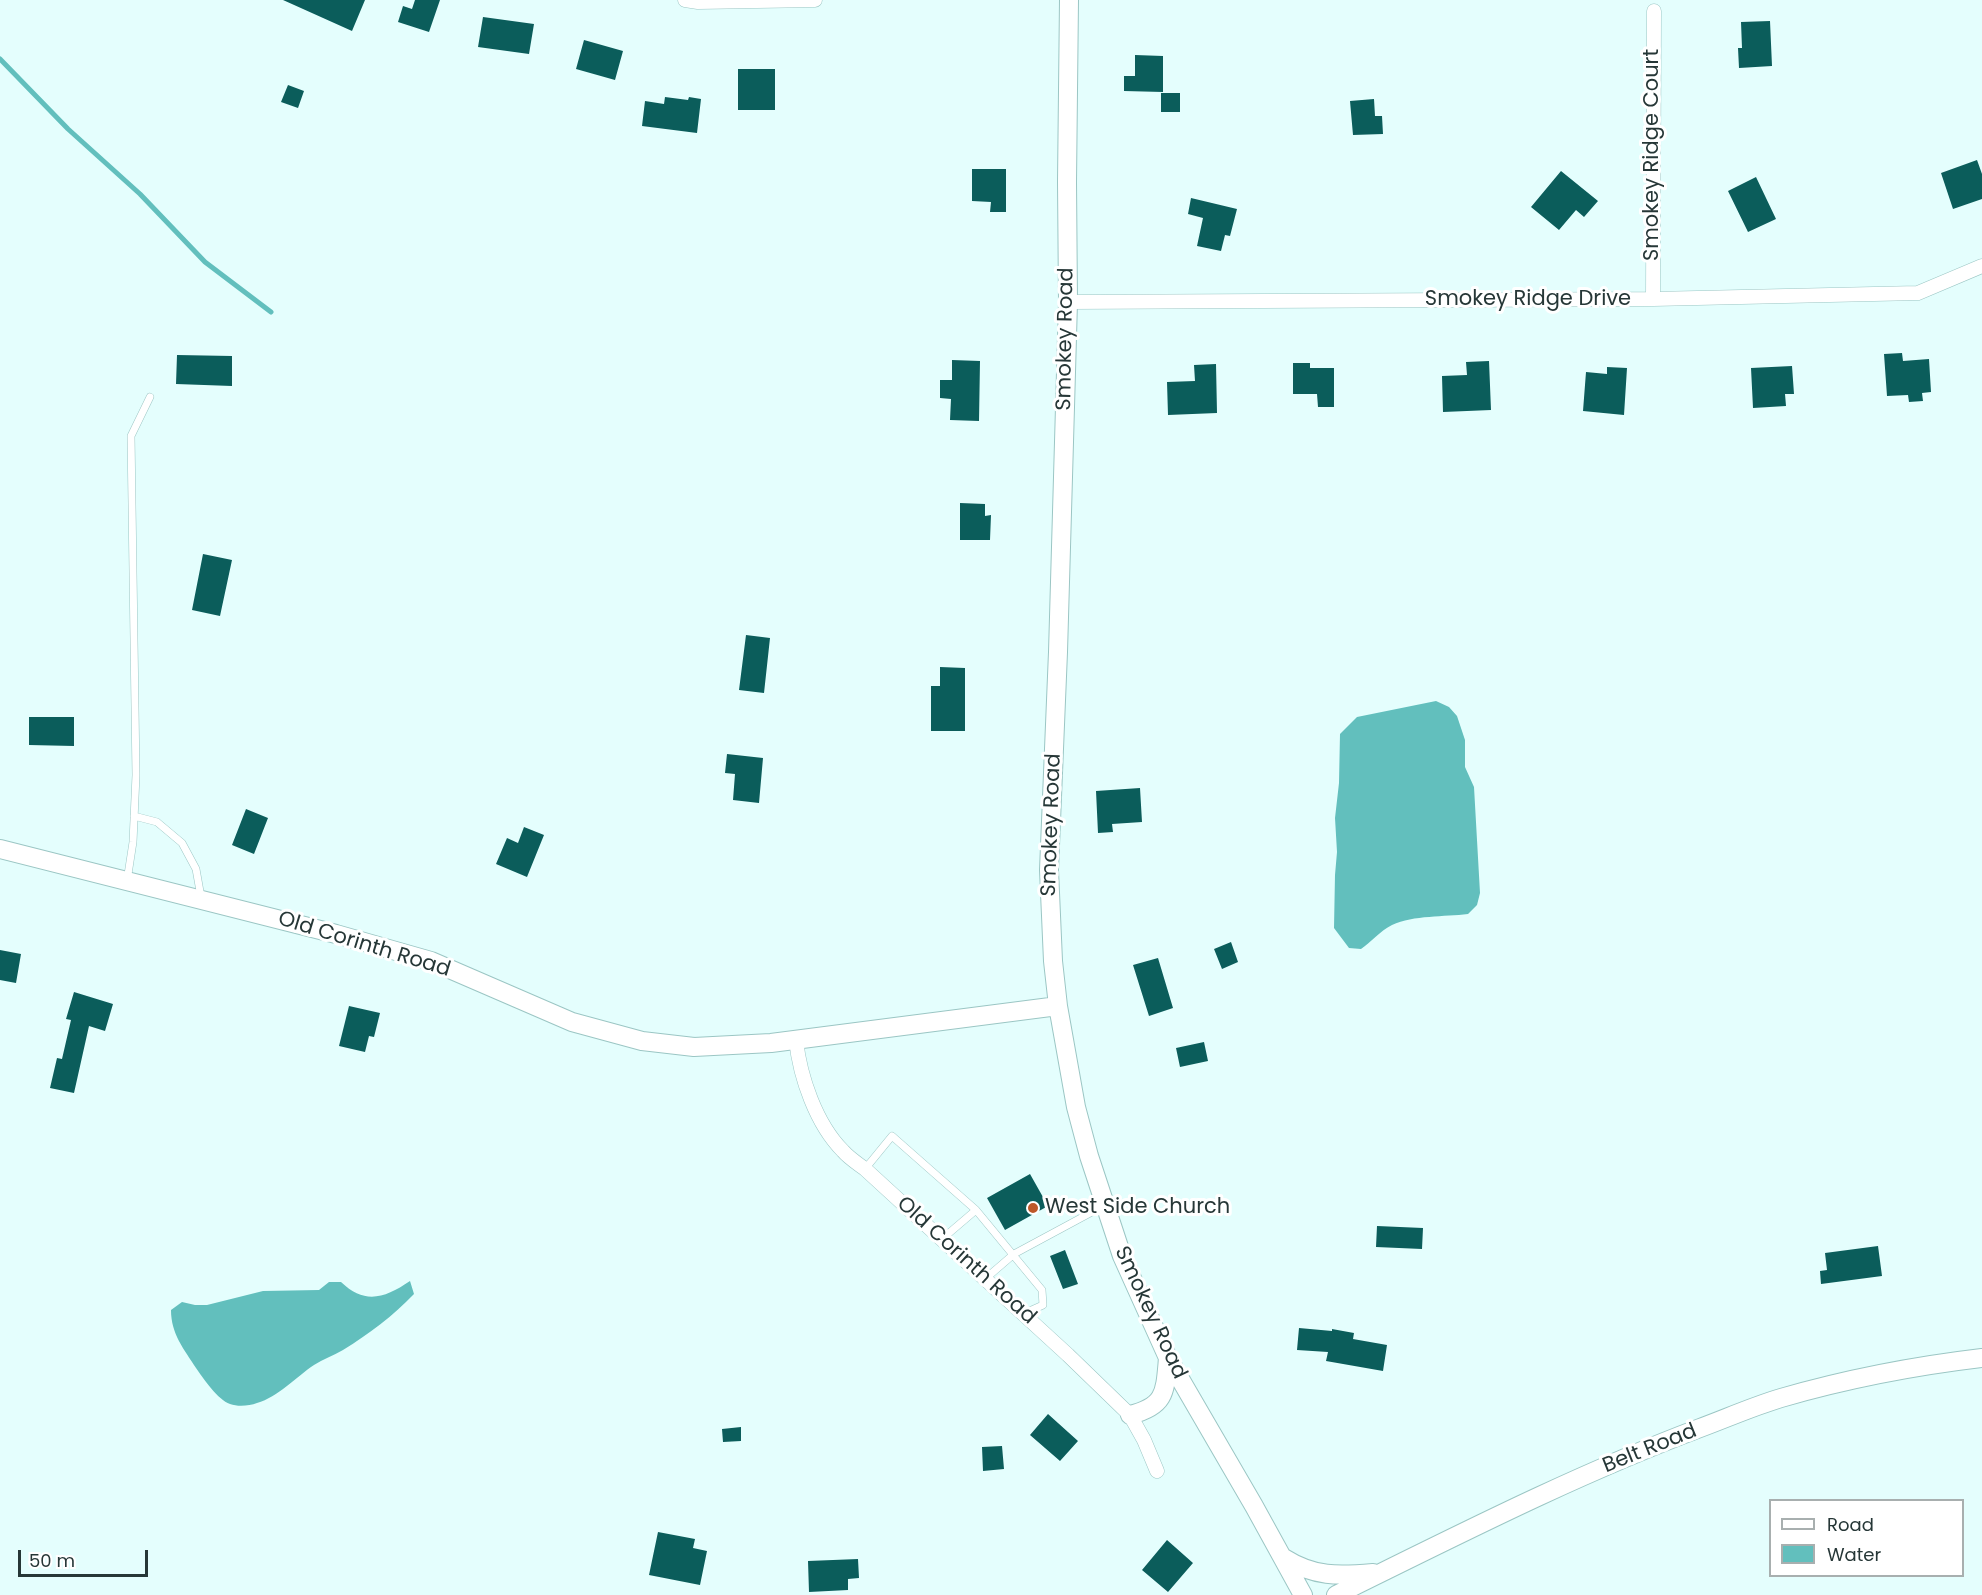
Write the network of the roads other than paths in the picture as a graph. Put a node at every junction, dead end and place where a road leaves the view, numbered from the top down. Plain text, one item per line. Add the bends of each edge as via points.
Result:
1 (685, 0) edge
2 (814, 0) edge
3 (1069, 0) edge
4 (1654, 11) dead end
5 (1982, 266) edge
6 (1653, 299) junction
7 (1068, 302) junction
8 (150, 398) dead end
9 (134, 816) junction
10 (0, 849) edge
11 (127, 881) junction
12 (202, 900) junction
13 (1058, 1006) junction
14 (796, 1040) junction
15 (865, 1169) junction
16 (1104, 1205) junction
17 (976, 1210) junction
18 (942, 1239) junction
19 (1014, 1254) junction
20 (985, 1279) junction
21 (1023, 1314) junction
22 (1168, 1358) junction
23 (1982, 1358) edge
24 (1130, 1415) junction
25 (1157, 1471) dead end
26 (1283, 1558) junction
27 (1383, 1572) junction
28 (1303, 1595) edge
29 (1336, 1595) edge
30 (1357, 1595) edge

1 - 2 street
3 - 7 street, Smokey Road
4 - 6 street, Smokey Ridge Court
5 - 6 street, Smokey Ridge Drive via 1918,293
6 - 7 street, Smokey Ridge Drive
7 - 13 street, Smokey Road via 1049,870
8 - 9 lane via 131,436
9 - 11 lane
9 - 12 lane via 157,822 182,843 196,869
10 - 11 street, Old Corinth Road
11 - 12 street, Old Corinth Road
12 - 14 street, Old Corinth Road via 431,962 572,1022 642,1041 694,1047
13 - 14 street, Old Corinth Road
13 - 16 street, Smokey Road via 1076,1107
14 - 15 street, Old Corinth Road via 806,1088 826,1129 842,1151
15 - 17 lane via 892,1136
15 - 18 street, Old Corinth Road
16 - 19 lane
16 - 22 street, Smokey Road via 1122,1256
17 - 18 lane
17 - 19 lane
18 - 20 street, Old Corinth Road
19 - 20 lane
19 - 21 lane via 1042,1290 1043,1305
20 - 21 street, Old Corinth Road
21 - 24 street, Old Corinth Road
22 - 24 street via 1166,1388 1158,1403 1147,1411
22 - 26 street, Smokey Road
23 - 27 street, Belt Road via 1921,1365 1779,1398 1600,1468
24 - 25 street, Old Corinth Road
26 - 27 street via 1323,1574
26 - 28 street, Smokey Road
27 - 29 street, Belt Road
27 - 30 street

